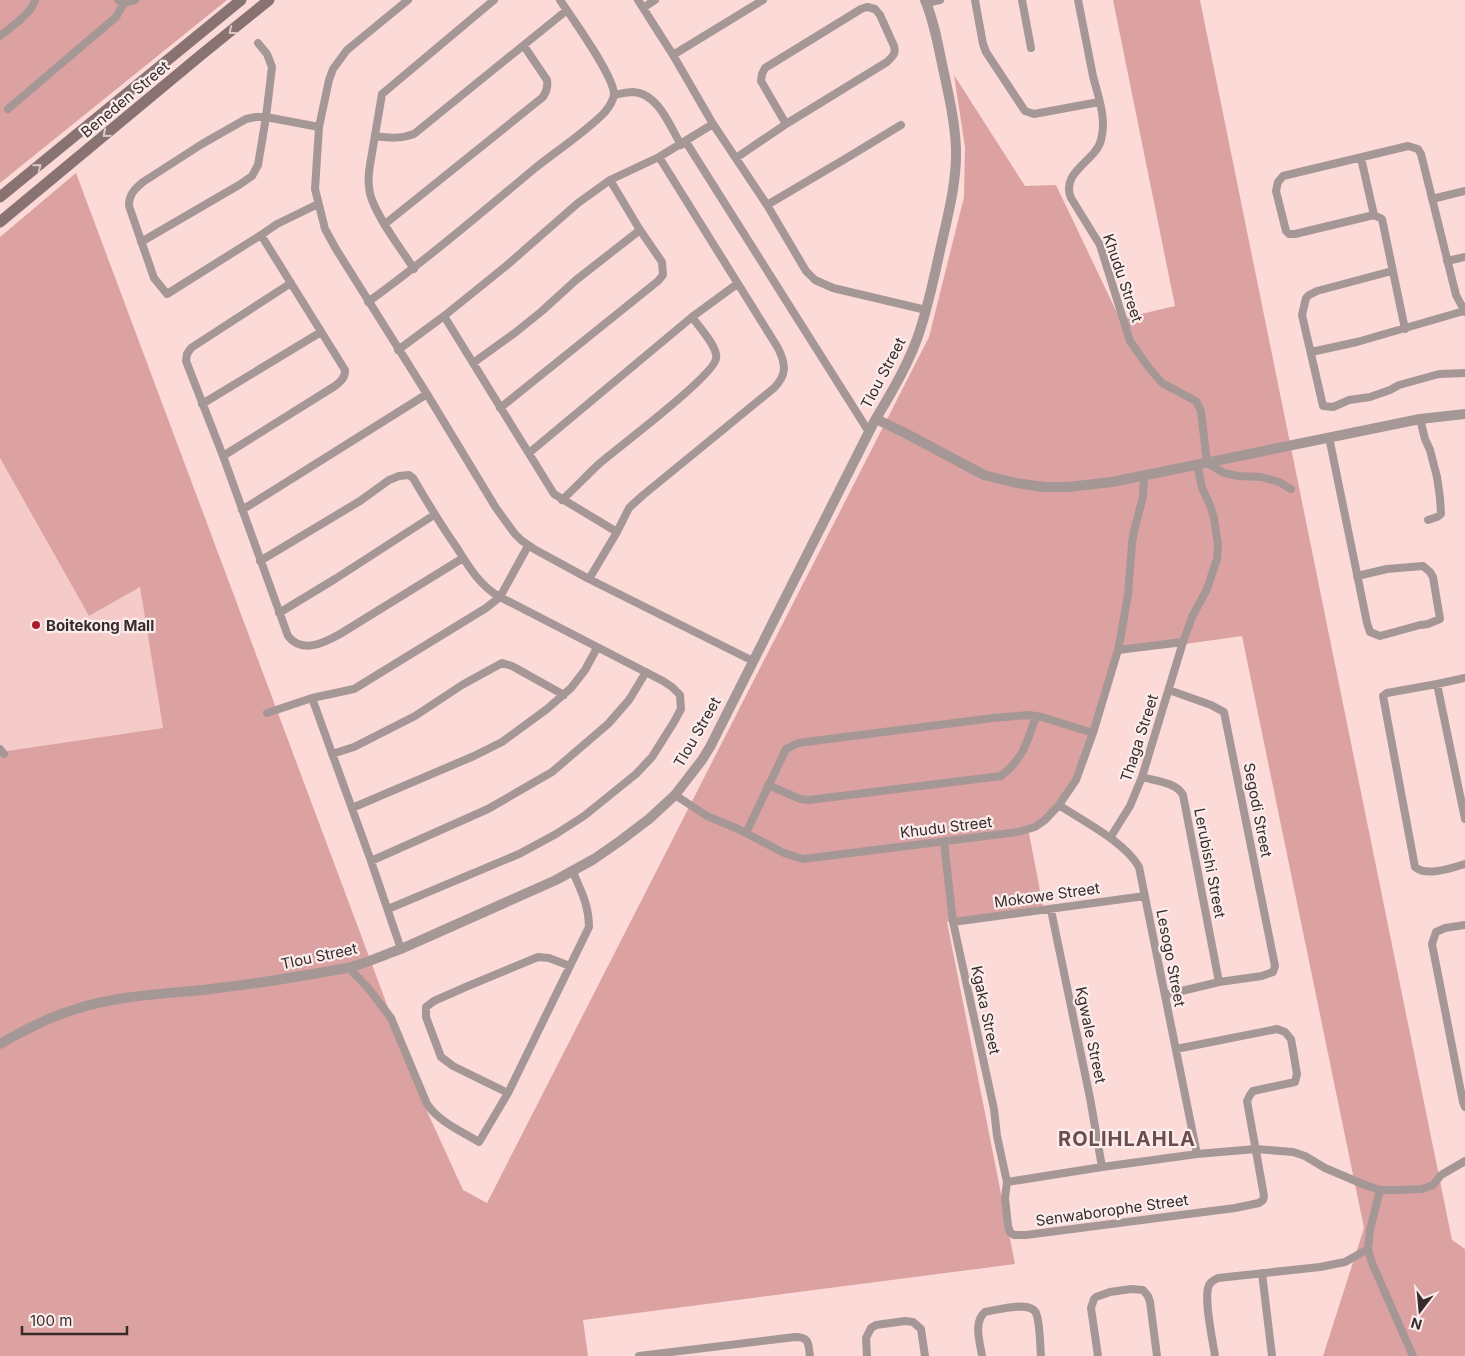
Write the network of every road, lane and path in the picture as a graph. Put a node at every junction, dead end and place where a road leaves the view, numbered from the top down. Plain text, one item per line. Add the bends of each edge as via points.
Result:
1 (35, 0) edge
2 (136, 0) edge
3 (241, 0) edge
4 (270, 0) edge
5 (408, 0) edge
6 (494, 0) edge
7 (560, 0) edge
8 (638, 0) edge
9 (655, 0) edge
10 (762, 0) edge
11 (940, 0) edge
12 (975, 0) edge
13 (1022, 0) edge
14 (1078, 0) edge
15 (121, 1) edge
16 (926, 2) edge
17 (643, 8) junction
18 (567, 10) junction
19 (0, 36) edge
20 (258, 43) dead end
21 (524, 46) junction
22 (1031, 48) dead end
23 (673, 56) junction
24 (614, 95) junction
25 (1099, 102) junction
26 (8, 109) dead end
27 (266, 117) junction
28 (713, 124) junction
29 (786, 124) junction
30 (900, 125) dead end
31 (319, 127) junction
32 (375, 136) junction
33 (683, 143) junction
34 (659, 157) junction
35 (736, 158) junction
36 (1361, 158) junction
37 (610, 180) junction
38 (1465, 191) edge
39 (0, 197) edge
40 (1432, 199) junction
41 (318, 204) junction
42 (767, 205) junction
43 (1374, 215) junction
44 (0, 222) edge
45 (385, 224) junction
46 (640, 230) junction
47 (261, 235) junction
48 (141, 242) junction
49 (1465, 257) edge
50 (1447, 261) junction
51 (414, 269) junction
52 (1392, 270) junction
53 (291, 283) junction
54 (737, 284) junction
55 (368, 302) junction
56 (926, 310) junction
57 (1464, 312) edge
58 (444, 316) junction
59 (692, 317) junction
60 (1406, 329) junction
61 (321, 332) junction
62 (398, 350) junction
63 (1311, 352) junction
64 (473, 363) junction
65 (1465, 373) edge
66 (427, 394) junction
67 (202, 404) junction
68 (500, 408) junction
69 (1465, 414) edge
70 (876, 419) junction
71 (1420, 420) junction
72 (869, 432) junction
73 (1329, 438) junction
74 (529, 453) junction
75 (223, 456) junction
76 (1202, 464) junction
77 (1144, 475) junction
78 (1291, 489) dead end
79 (562, 500) junction
80 (242, 510) junction
81 (434, 515) junction
82 (1428, 520) dead end
83 (617, 532) junction
84 (528, 546) junction
85 (463, 558) junction
86 (260, 561) junction
87 (1357, 576) junction
88 (589, 579) junction
89 (500, 597) junction
90 (279, 613) junction
91 (1183, 642) junction
92 (597, 648) junction
93 (1118, 650) junction
94 (753, 661) junction
95 (646, 672) junction
96 (1465, 678) edge
97 (1437, 684) junction
98 (1169, 690) junction
99 (564, 695) junction
100 (312, 698) junction
101 (267, 713) dead end
102 (1036, 716) junction
103 (1093, 733) junction
104 (332, 754) junction
105 (1142, 777) junction
106 (768, 785) junction
107 (675, 795) junction
108 (1059, 805) junction
109 (352, 808) junction
110 (1465, 819) edge
111 (746, 833) junction
112 (1110, 838) junction
113 (944, 842) junction
114 (372, 861) junction
115 (1465, 864) edge
116 (573, 872) junction
117 (1145, 896) junction
118 (388, 909) junction
119 (1051, 910) junction
120 (954, 922) junction
121 (1465, 925) edge
122 (401, 949) junction
123 (570, 966) junction
124 (349, 968) junction
125 (1220, 982) junction
126 (1165, 995) junction
127 (0, 1044) edge
128 (1176, 1048) junction
129 (508, 1093) junction
130 (1465, 1107) edge
131 (1256, 1149) junction
132 (1197, 1154) junction
133 (1465, 1161) edge
134 (1102, 1166) junction
135 (1007, 1182) junction
136 (1380, 1190) junction
137 (1368, 1249) junction
138 (1262, 1273) junction
139 (640, 1356) edge
140 (810, 1356) edge
141 (867, 1356) edge
142 (925, 1356) edge
143 (982, 1356) edge
144 (1041, 1356) edge
145 (1098, 1356) edge
146 (1157, 1356) edge
147 (1215, 1356) edge
148 (1272, 1356) edge
149 (1413, 1356) edge

1 - 19 street via 34,6
2 - 15 street
39 -> 3 main road, Beneden Street
4 -> 44 main road, Beneden Street
5 - 31 street via 340,59 329,80
6 - 32 street via 387,88 382,94
7 - 18 street
8 - 17 street
9 - 17 street
10 - 23 street
11 - 16 street
12 - 25 street via 986,52 1025,111 1034,114
13 - 22 street
14 - 25 street, Khudu Street
15 - 26 street via 116,17
16 - 56 street, Tlou Street via 943,68 956,149 948,219
17 - 23 street
18 - 21 street
18 - 24 street via 606,71
20 - 27 street via 272,67
21 - 32 street via 414,134 405,138
21 - 45 street via 547,80 544,97
23 - 28 street
24 - 33 street via 634,92 647,95 657,104
24 - 51 street via 596,120
25 - 76 street, Khudu Street via 1103,121 1101,142 1077,170 1068,191 1100,245 1130,341 1162,383 1196,401 1201,411
27 - 31 street
27 - 48 street via 258,164 252,176
27 - 48 street via 246,119 220,133 134,190 129,206
28 - 33 street
28 - 35 street
29 - 29 street via 894,55 894,46 875,9 861,9 765,68 761,81
29 - 35 street
30 - 42 street
31 - 41 street via 315,189
32 - 45 street via 368,175 372,200
33 - 34 street
33 - 72 street
34 - 37 street
34 - 54 street
35 - 42 street
36 - 40 street via 1408,146 1418,148
36 - 43 street
36 - 43 street via 1283,176 1276,191 1289,234
37 - 46 street
37 - 58 street
38 - 40 street
40 - 50 street
41 - 47 street
41 - 55 street via 325,229
42 - 56 street via 806,271 815,280 832,288
43 - 52 street via 1382,219 1385,228
45 - 51 street
46 - 64 street via 516,332
46 - 68 street via 662,262 663,275
47 - 48 street via 167,294 154,278
47 - 53 street
49 - 50 street
50 - 57 street
51 - 55 street
52 - 60 street
52 - 63 street via 1308,295 1302,315
53 - 61 street
53 - 67 street via 191,348 186,361
54 - 59 street
54 - 83 street via 783,357 780,382 642,496 629,508
55 - 62 street
56 - 70 street, Tlou Street via 912,353
57 - 60 street
58 - 62 street
58 - 64 street
59 - 74 street
59 - 79 street via 715,348 716,359 712,368 599,464
60 - 63 street
61 - 67 street
61 - 75 street via 345,370 343,379
62 - 66 street
63 - 65 street via 1323,406 1333,407 1349,400 1370,397 1439,374
64 - 68 street
66 - 80 street
66 - 84 street via 496,508
67 - 75 street
68 - 74 street
69 - 71 street
70 - 72 street, Tlou Street
70 - 77 street via 984,474 1016,483 1068,487
71 - 73 street
71 - 82 street via 1440,498 1441,514
72 - 94 street, Tlou Street
73 - 76 street
73 - 87 street
74 - 79 street via 549,487
75 - 80 street
76 - 77 street
76 - 78 street via 1224,473 1279,482
76 - 91 street, Thaga Street via 1202,488 1214,518 1218,554 1207,589
77 - 93 street, Khudu Street
79 - 83 street
80 - 86 street
81 - 85 street
81 - 86 street via 411,476 399,476
81 - 90 street
83 - 88 street
84 - 88 street
84 - 89 street
85 - 89 street via 487,590
85 - 90 street via 324,643 301,645 292,642
86 - 90 street
87 - 87 street via 1367,623 1375,635 1440,619 1433,577 1423,566
88 - 94 street
89 - 92 street
89 - 100 street via 354,689
91 - 93 street
91 - 98 street, Thaga Street
92 - 95 street
92 - 99 street via 579,679
93 - 103 street, Khudu Street
94 - 107 street, Tlou Street via 710,747
95 - 114 street via 629,700 608,724 552,772 488,809
95 - 118 street via 672,687 680,695 681,705 678,716 640,771 556,834 512,857
96 - 97 street
97 - 110 street
97 - 115 street via 1383,696 1415,867 1429,872
98 - 105 street, Thaga Street
98 - 125 street, Segodi Street via 1224,712 1275,966 1273,972 1262,976
99 - 104 street via 512,666 500,663 415,716 354,747
99 - 109 street via 502,742
100 - 101 street
100 - 104 street
102 - 103 street
102 - 106 street via 993,718 798,743 786,748
102 - 106 street via 1025,749 1011,769 1001,776 809,800
103 - 108 street, Khudu Street via 1076,780
104 - 109 street
105 - 112 street, Thaga Street via 1130,806
105 - 125 street, Lerubishi Street via 1174,786 1182,793
106 - 111 street
107 - 111 street, Khudu Street via 707,816
107 - 116 street, Tlou Street via 620,842
108 - 112 street, Lesogo Street
108 - 113 street, Khudu Street via 1045,820 1030,829
109 - 114 street
111 - 113 street, Khudu Street via 803,859
112 - 117 street, Lesogo Street via 1135,860
113 - 120 street, Kgaka Street
114 - 118 street
116 - 122 street, Tlou Street
116 - 123 street via 586,902 589,927
117 - 119 street, Mokowe Street
117 - 126 street, Lesogo Street
118 - 122 street
119 - 120 street, Mokowe Street
119 - 134 street, Kgwale Street
120 - 135 street, Kgaka Street
121 - 130 street via 1436,932 1432,944
122 - 124 street, Tlou Street
123 - 129 street
123 - 129 street via 538,957 426,1007 426,1017 441,1057
124 - 127 street, Tlou Street via 94,1004 52,1017
124 - 129 street via 391,1018 430,1110 478,1142
125 - 126 street
126 - 128 street, Lesogo Street
128 - 131 street via 1279,1029 1291,1039 1297,1076 1295,1082 1253,1092 1248,1097
128 - 132 street, Lesogo Street
131 - 132 street
131 - 135 street, Senwaborophe Street via 1263,1200 1234,1208 1016,1236 1008,1226
131 - 136 street via 1305,1156 1325,1168
132 - 134 street
133 - 136 street via 1441,1175 1433,1185 1422,1189
134 - 135 street
136 - 137 street
137 - 138 street via 1345,1262
137 - 149 street
138 - 147 street via 1218,1278 1210,1283 1207,1299
138 - 148 street
139 - 140 street via 795,1336 804,1337
141 - 142 street via 866,1338 871,1328 911,1321 920,1330
143 - 144 street via 980,1317 985,1312 1025,1306 1037,1316
145 - 146 street via 1091,1308 1094,1300 1102,1294 1131,1289 1143,1290 1149,1299

